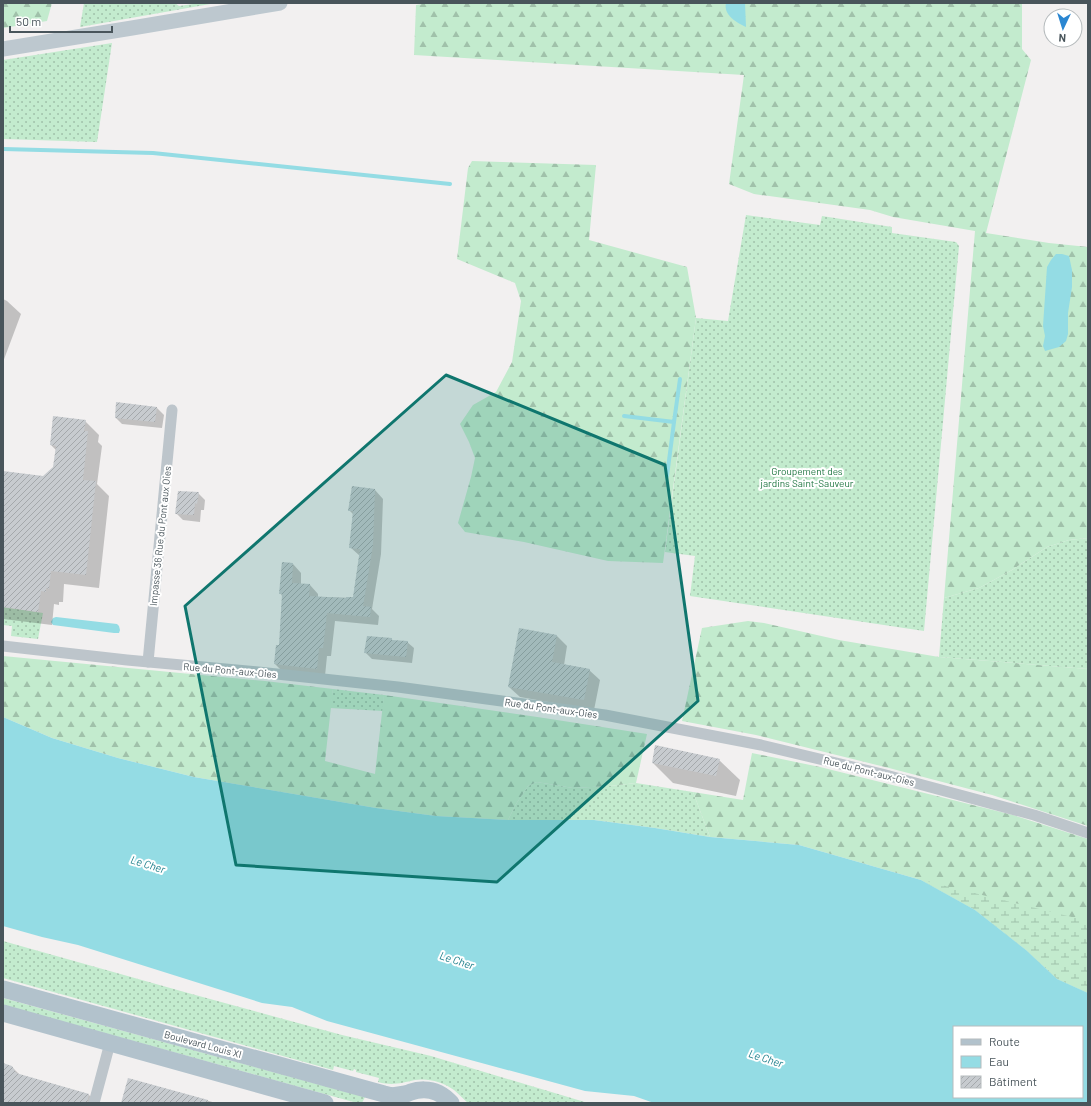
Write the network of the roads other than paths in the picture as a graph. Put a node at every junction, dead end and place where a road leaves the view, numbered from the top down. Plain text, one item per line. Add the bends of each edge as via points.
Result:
1 (280, 3) edge
2 (3, 49) edge
3 (172, 410) dead end
4 (3, 646) edge
5 (148, 662) junction
6 (1088, 833) edge
7 (3, 989) edge
8 (3, 1013) edge
9 (110, 1043) junction
10 (399, 1098) edge
11 (94, 1103) edge
12 (325, 1103) edge
13 (451, 1103) edge

1 - 2 main road
3 - 5 street, Impasse 36 Rue du Pont aux Oies
4 - 5 street, Rue du Pont-aux-Oies
5 - 6 street, Rue du Pont-aux-Oies via 398,687 605,715 761,745 882,774 1034,814
7 - 10 main road, Boulevard Louis XI
8 - 9 main road
9 - 11 street
9 - 12 main road
10 - 13 main road, Boulevard Louis XI via 414,1090 424,1090 442,1095

